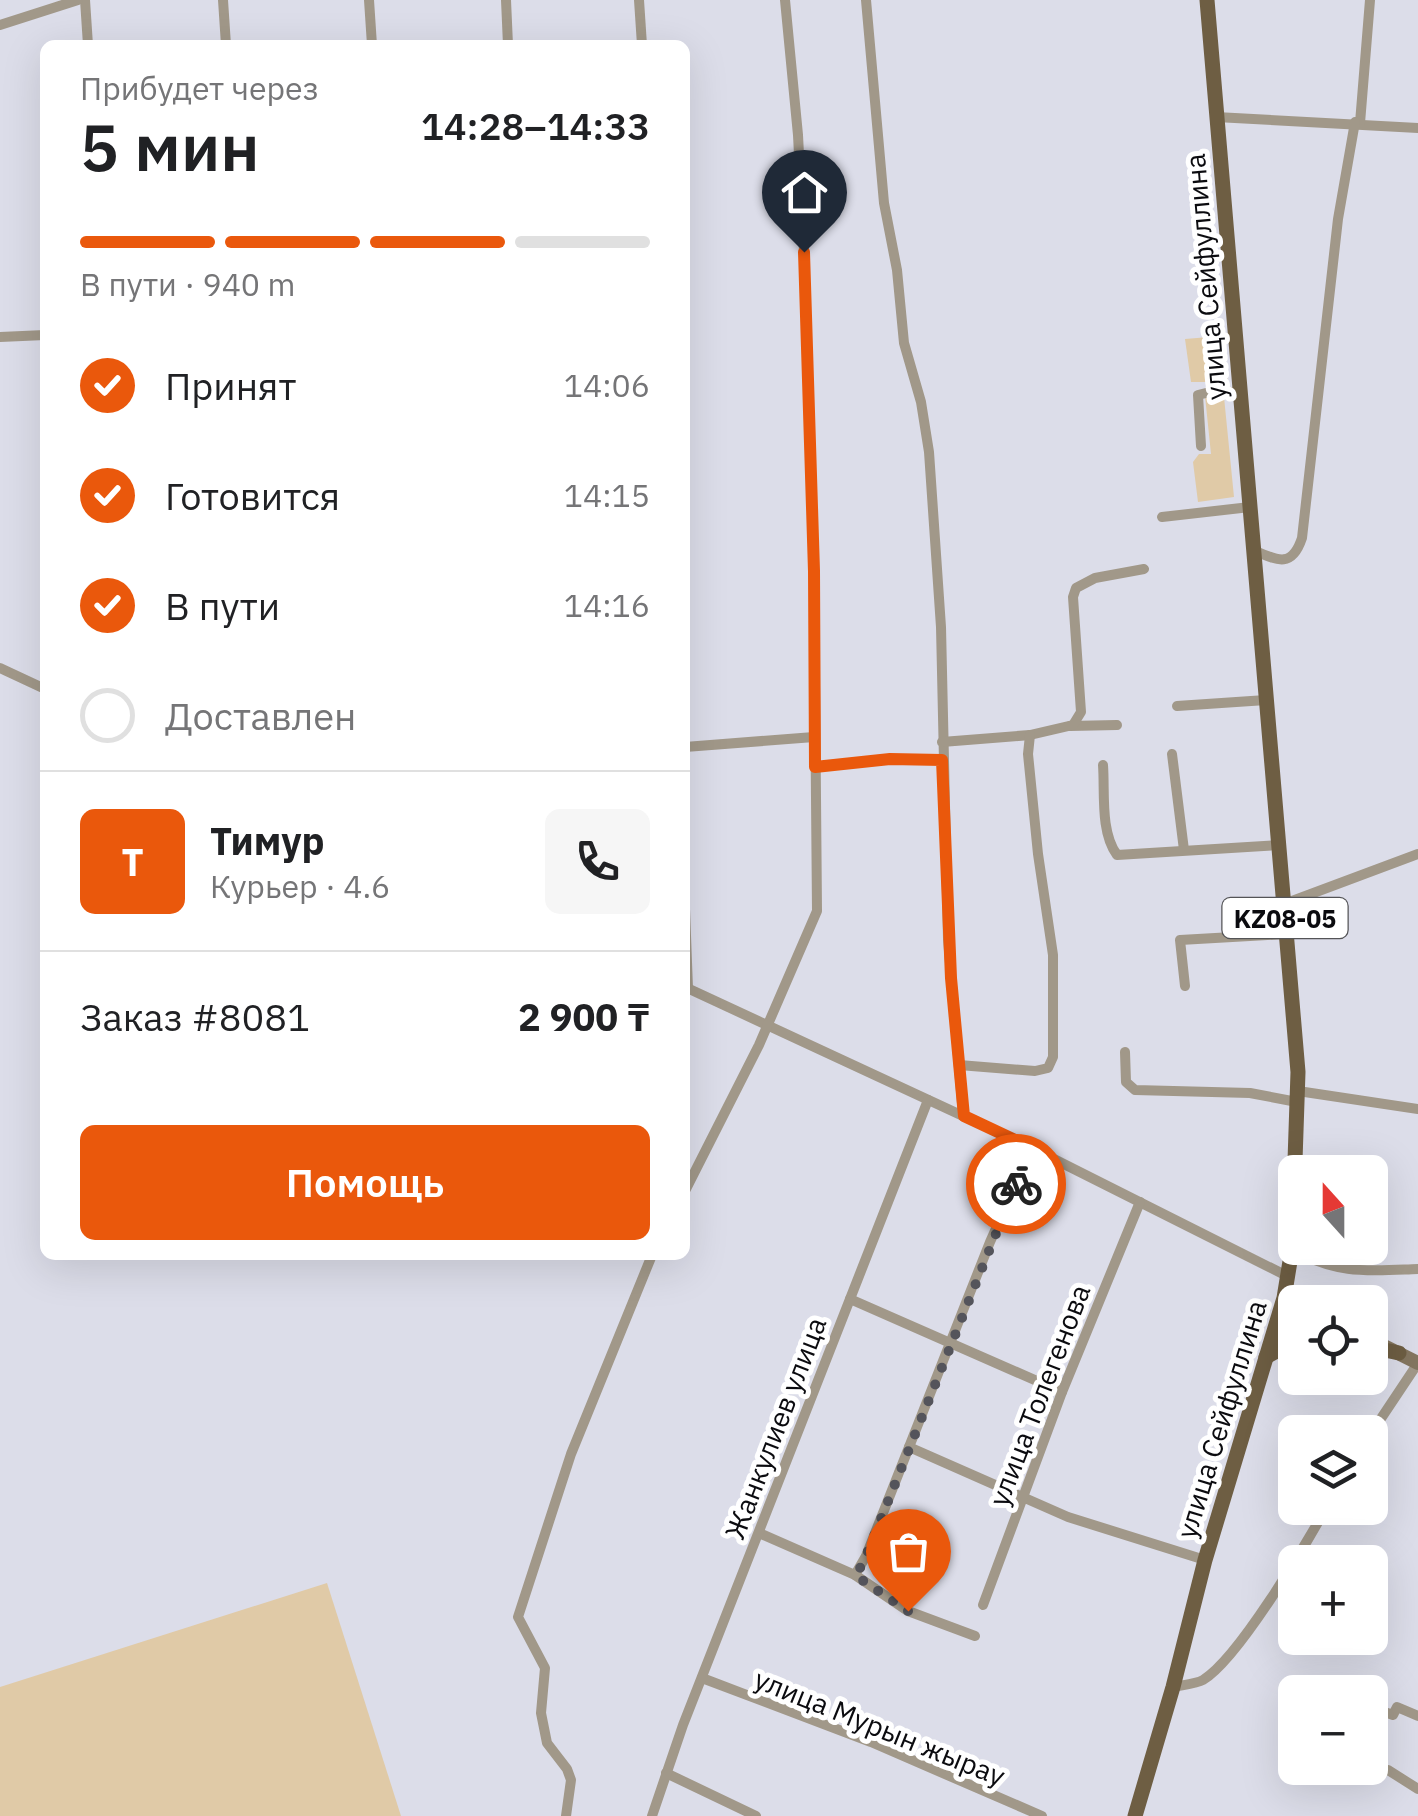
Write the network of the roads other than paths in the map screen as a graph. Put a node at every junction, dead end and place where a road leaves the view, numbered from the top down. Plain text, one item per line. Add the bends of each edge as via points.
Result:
1 (82, 0) edge
2 (223, 0) edge
3 (370, 0) edge
4 (506, 0) edge
5 (640, 0) edge
6 (785, 0) edge
7 (866, 0) edge
8 (1206, 0) edge
9 (1370, 0) edge
10 (0, 25) edge
11 (87, 40) edge
12 (226, 40) edge
13 (372, 40) edge
14 (508, 40) edge
15 (642, 40) edge
16 (1216, 117) junction
17 (1358, 123) junction
18 (1418, 128) edge
19 (40, 335) edge
20 (0, 337) edge
21 (1240, 393) junction
22 (1201, 446) dead end
23 (1250, 506) junction
24 (1162, 517) dead end
25 (1254, 550) junction
26 (1144, 569) dead end
27 (0, 668) edge
28 (40, 687) edge
29 (1266, 700) junction
30 (1176, 706) dead end
31 (1069, 726) junction
32 (1117, 726) dead end
33 (1030, 735) junction
34 (814, 737) junction
35 (942, 742) junction
36 (690, 746) edge
37 (1172, 754) dead end
38 (942, 760) junction
39 (1103, 764) dead end
40 (815, 767) junction
41 (1279, 845) junction
42 (1184, 850) junction
43 (1418, 854) edge
44 (1284, 904) junction
45 (1286, 934) junction
46 (1185, 986) dead end
47 (690, 989) edge
48 (768, 1024) junction
49 (1125, 1052) dead end
50 (958, 1065) junction
51 (1298, 1097) junction
52 (928, 1100) junction
53 (1418, 1109) edge
54 (964, 1116) junction
55 (1032, 1148) junction
56 (1296, 1155) edge
57 (690, 1180) edge
58 (1140, 1202) junction
59 (650, 1260) edge
60 (1290, 1265) edge
61 (1324, 1265) edge
62 (1418, 1270) edge
63 (1288, 1276) junction
64 (1289, 1285) edge
65 (850, 1299) junction
66 (1278, 1328) edge
67 (950, 1344) junction
68 (1278, 1350) edge
69 (1388, 1350) edge
70 (1399, 1354) joint
71 (1266, 1357) junction
72 (1418, 1363) edge
73 (1062, 1392) junction
74 (1383, 1415) edge
75 (909, 1446) junction
76 (1023, 1499) junction
77 (1315, 1525) edge
78 (758, 1533) junction
79 (1206, 1560) junction
80 (856, 1576) junction
81 (983, 1606) dead end
82 (975, 1636) dead end
83 (702, 1678) junction
84 (1173, 1687) junction
85 (1388, 1713) edge
86 (1418, 1716) edge
87 (1388, 1770) dead end
88 (666, 1774) junction
89 (1418, 1789) edge
90 (566, 1816) edge
91 (652, 1816) edge
92 (756, 1816) edge
93 (1042, 1816) edge
94 (1134, 1816) edge

1 - 10 street
1 - 11 street
2 - 12 street
3 - 13 street
4 - 14 street
5 - 15 street
6 - 34 street via 804,252
7 - 35 street via 884,204 904,343 929,452
8 - 16 main road, улица Сейфуллина / KZ08-05
9 - 17 street
16 - 17 street
16 - 21 main road, улица Сейфуллина / KZ08-05
17 - 18 street
17 - 25 street via 1338,219 1302,538 1290,559
19 - 20 street
21 - 22 street via 1198,395
21 - 23 main road, улица Сейфуллина / KZ08-05
23 - 24 street
23 - 25 main road, улица Сейфуллина / KZ08-05
25 - 29 main road, улица Сейфуллина / KZ08-05
26 - 31 street via 1076,588 1081,712
27 - 28 street
29 - 30 street
29 - 41 main road, улица Сейфуллина / KZ08-05
31 - 32 street
31 - 33 street
33 - 35 street
33 - 50 street via 1053,955 1053,1057 1048,1068 1034,1071
34 - 36 street
34 - 40 street
35 - 38 street
37 - 42 street
38 - 40 street
38 - 50 street
39 - 42 street via 1106,825 1117,855
40 - 48 street via 818,911
41 - 42 street
41 - 44 main road, улица Сейфуллина / KZ08-05
43 - 44 street
44 - 45 main road, улица Сейфуллина / KZ08-05
45 - 46 street via 1180,940
45 - 51 main road, улица Сейфуллина / KZ08-05
47 - 48 street
48 - 52 street
48 - 57 street
49 - 51 street via 1126,1082 1136,1090
50 - 54 street
51 - 53 street
51 - 56 main road, улица Сейфуллина / KZ08-05
52 - 54 street
52 - 65 street, Жанкулиев улица
54 - 55 street
55 - 58 street
55 - 67 street
58 - 63 street
58 - 73 street, улица Толегенова
59 - 90 street via 571,1454 518,1617 545,1668 541,1713 546,1742 571,1780
60 - 63 main road, улица Сейфуллина / KZ08-05
61 - 62 street
63 - 64 main road, улица Сейфуллина / KZ08-05
65 - 67 street
65 - 78 street, Жанкулиев улица
66 - 71 main road, улица Сейфуллина / KZ08-05
67 - 73 street
67 - 75 street
68 - 71 main road
69 - 70 main road
70 - 72 street
71 - 79 main road, улица Сейфуллина / KZ08-05
72 - 74 street
73 - 76 street, улица Толегенова
75 - 76 street
75 - 80 street
76 - 79 street
76 - 81 street, улица Толегенова
77 - 84 street via 1233,1651 1202,1680
78 - 80 street
78 - 83 street, Жанкулиев улица
79 - 84 main road, улица Сейфуллина / KZ08-05
80 - 82 street via 908,1611
83 - 88 street, Жанкулиев улица
83 - 93 street, улица Мурын жырау
84 - 94 main road, улица Сейфуллина / KZ08-05
85 - 86 street via 1397,1707
87 - 89 street
88 - 91 street, Жанкулиев улица
88 - 92 street

